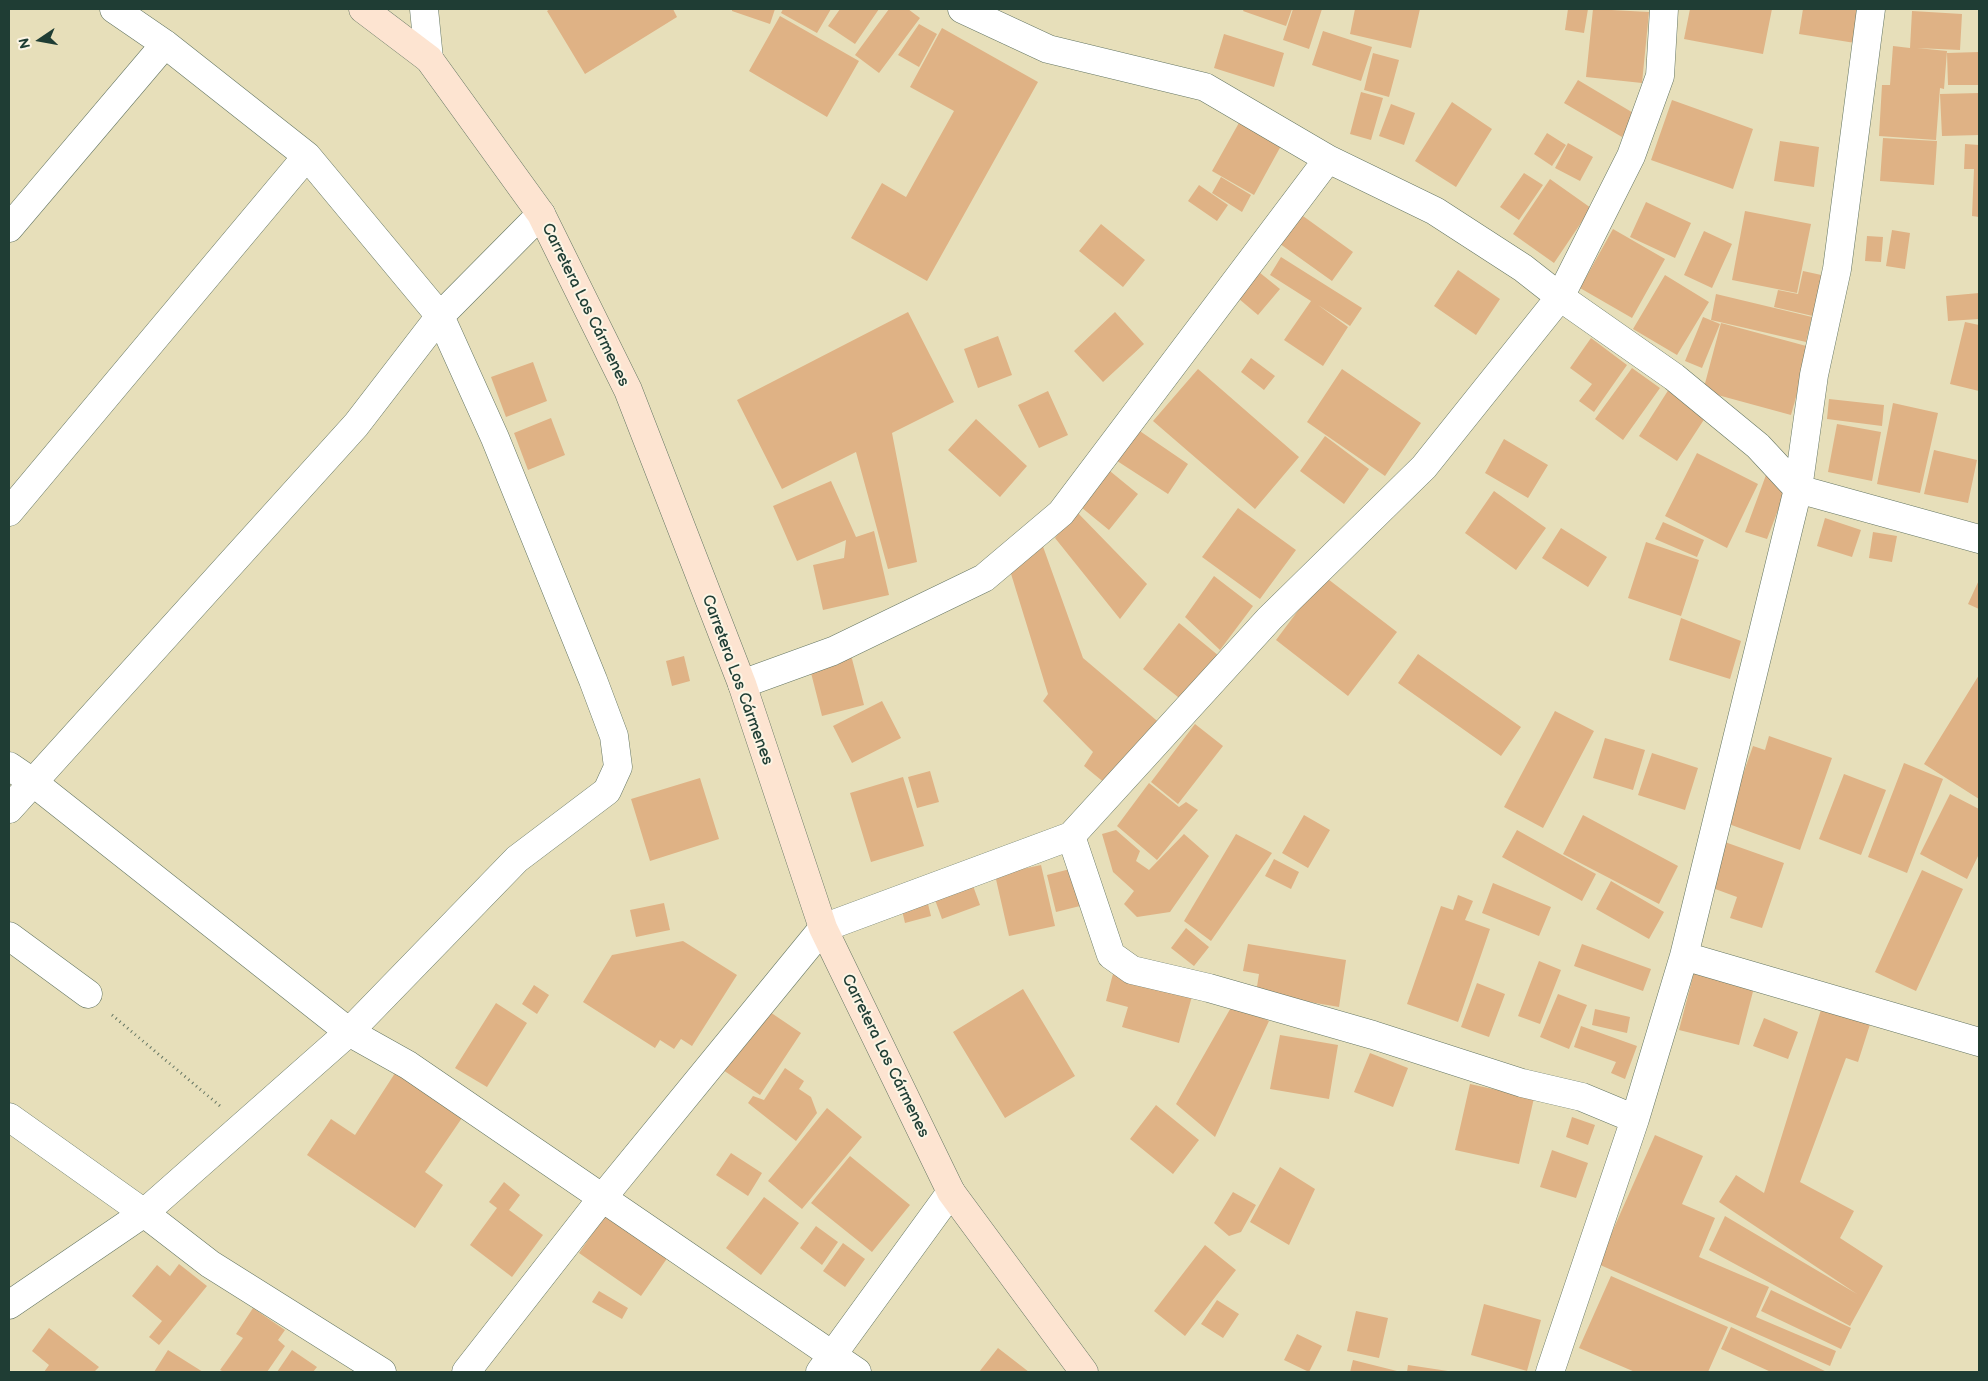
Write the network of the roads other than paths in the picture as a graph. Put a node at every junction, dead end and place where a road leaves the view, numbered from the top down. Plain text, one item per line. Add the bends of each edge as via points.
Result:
1 (114, 9) edge
2 (363, 9) edge
3 (424, 9) edge
4 (962, 9) edge
5 (1664, 9) edge
6 (1871, 9) edge
7 (165, 44) junction
8 (429, 58) junction
9 (307, 156) junction
10 (1328, 159) junction
11 (541, 214) junction
12 (9, 228) edge
13 (1560, 297) junction
14 (440, 316) junction
15 (1798, 489) junction
16 (9, 512) edge
17 (1979, 538) edge
18 (742, 684) junction
19 (9, 766) edge
20 (34, 783) junction
21 (9, 809) edge
22 (1071, 836) junction
23 (823, 928) junction
24 (9, 936) edge
25 (1684, 956) junction
26 (88, 994) road end
27 (349, 1032) junction
28 (1979, 1042) edge
29 (9, 1117) edge
30 (1635, 1118) junction
31 (951, 1192) junction
32 (602, 1197) junction
33 (144, 1213) junction
34 (9, 1305) edge
35 (826, 1364) edge
36 (382, 1372) edge
37 (466, 1372) edge
38 (857, 1372) edge
39 (1084, 1372) edge
40 (1550, 1372) edge

1 - 7 street
2 - 8 main road, Carretera Los Cármenes
3 - 8 street
4 - 10 street via 1048,49 1205,87
5 - 13 street via 1660,76 1635,148
6 - 15 street via 1837,269 1814,375
7 - 9 street
7 - 12 street
8 - 11 main road, Carretera Los Cármenes
9 - 14 street
9 - 16 street
10 - 13 street via 1435,210 1523,268
10 - 18 street via 1061,513 984,578 833,651
11 - 14 street
11 - 18 main road, Carretera Los Cármenes via 628,390
13 - 15 street via 1674,377 1758,446
13 - 22 street via 1424,467 1269,619
14 - 20 street via 356,425
14 - 27 street via 495,438 593,680 614,736 618,767 606,792 517,859
15 - 17 street
15 - 25 street
18 - 23 main road, Carretera Los Cármenes
19 - 20 street
20 - 21 street
20 - 27 street
22 - 23 street
22 - 30 street via 1110,955 1132,970 1209,988 1373,1035 1522,1083 1582,1097
23 - 31 main road, Carretera Los Cármenes
23 - 32 street
24 - 26 street
25 - 28 street
25 - 30 street
27 - 32 street via 408,1065
27 - 33 street
29 - 33 street
30 - 40 street
31 - 35 street
31 - 39 main road, Carretera Los Cármenes
32 - 35 street
32 - 37 street
33 - 34 street
33 - 36 street via 210,1264
35 - 38 street

